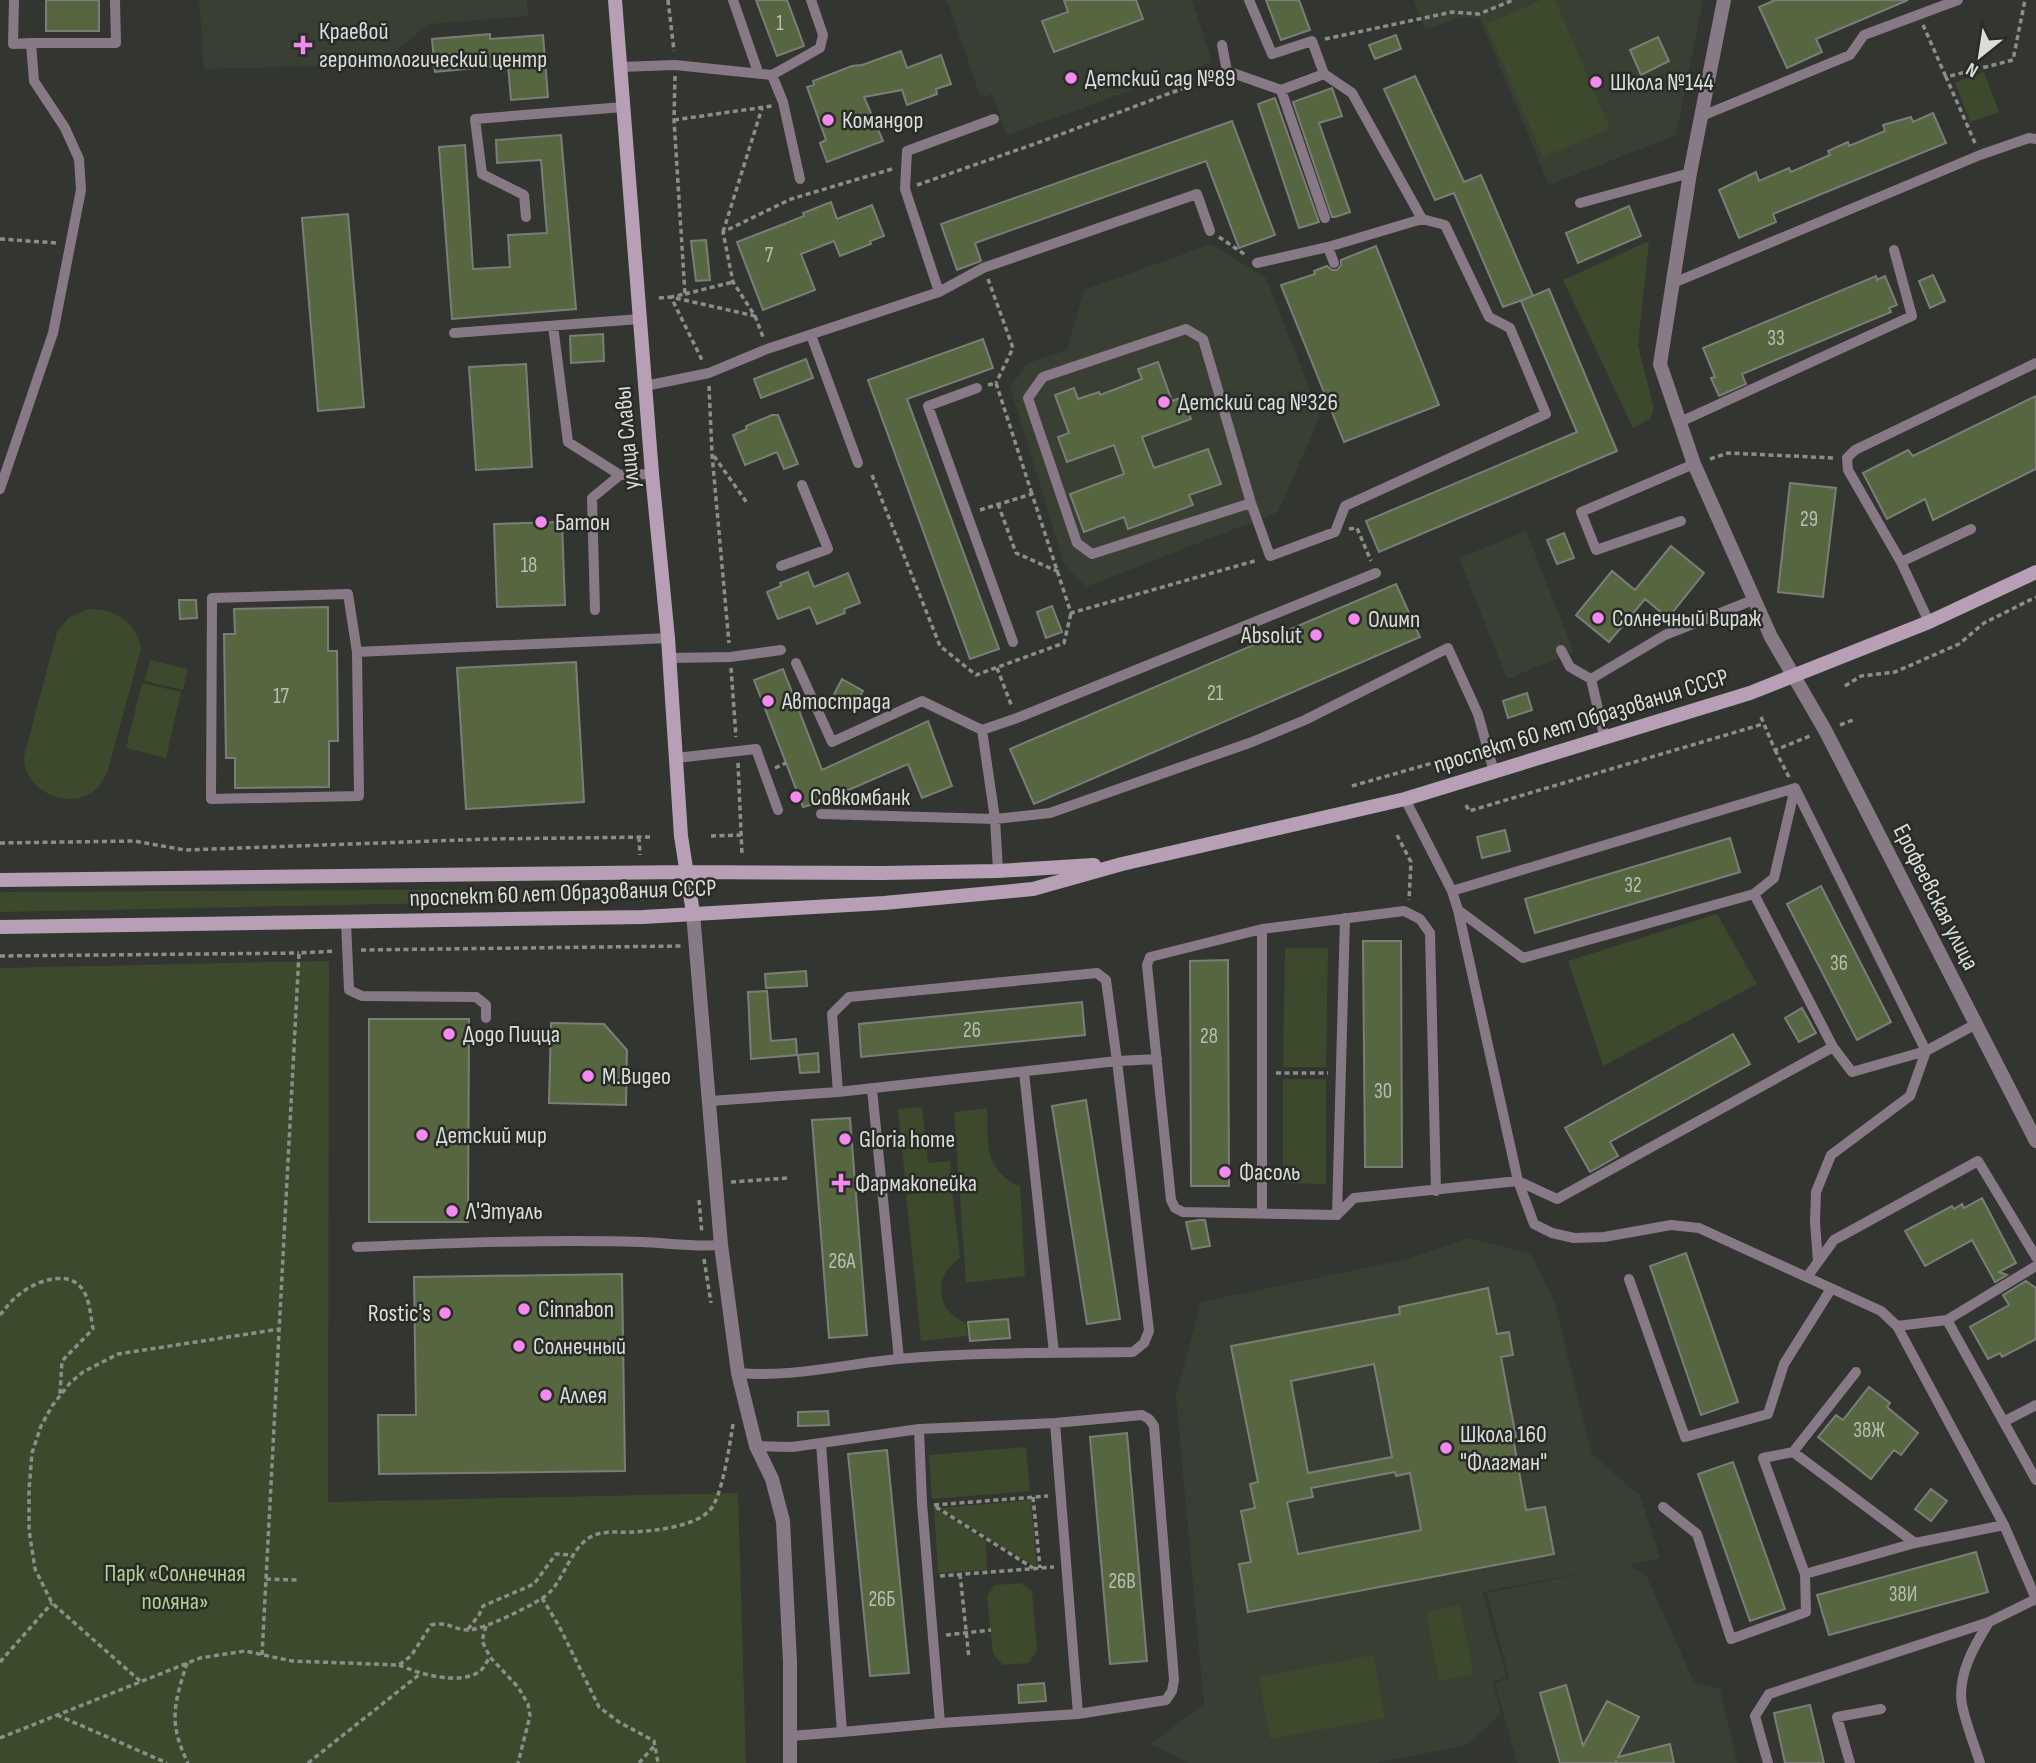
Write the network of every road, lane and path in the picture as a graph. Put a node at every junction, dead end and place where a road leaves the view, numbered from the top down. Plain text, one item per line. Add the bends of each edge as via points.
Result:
1 (14, 0) edge
2 (116, 0) edge
3 (615, 0) edge
4 (668, 0) edge
5 (733, 0) edge
6 (811, 0) edge
7 (1249, 0) edge
8 (1513, 0) edge
9 (1724, 0) edge
10 (1958, 0) edge
11 (2025, 0) edge
12 (1919, 15) junction
13 (1312, 41) junction
14 (31, 43) junction
15 (1222, 45) dead end
16 (676, 65) junction
17 (620, 67) junction
18 (1227, 71) junction
19 (758, 72) junction
20 (1324, 74) junction
21 (772, 75) junction
22 (1946, 78) junction
23 (1281, 90) junction
24 (771, 106) dead end
25 (623, 107) junction
26 (762, 108) junction
27 (1702, 116) junction
28 (993, 119) dead end
29 (674, 120) junction
30 (2036, 139) edge
31 (907, 151) junction
32 (1980, 155) junction
33 (1690, 173) junction
34 (800, 179) dead end
35 (905, 189) junction
36 (1580, 203) dead end
37 (526, 217) dead end
38 (1325, 218) dead end
39 (1422, 219) junction
40 (1210, 231) joint
41 (723, 232) junction
42 (0, 239) edge
43 (71, 244) junction
44 (1328, 247) junction
45 (1894, 250) dead end
46 (1258, 263) joint
47 (1334, 263) dead end
48 (983, 268) junction
49 (733, 282) junction
50 (1671, 284) junction
51 (939, 292) junction
52 (685, 294) junction
53 (671, 297) junction
54 (659, 298) dead end
55 (755, 316) junction
56 (640, 319) junction
57 (553, 326) junction
58 (454, 332) dead end
59 (811, 335) junction
60 (767, 349) junction
61 (2036, 363) edge
62 (709, 373) junction
63 (996, 383) junction
64 (645, 386) junction
65 (977, 388) joint
66 (1680, 422) junction
67 (712, 454) junction
68 (1847, 458) junction
69 (858, 463) dead end
70 (1694, 464) junction
71 (652, 474) junction
72 (620, 475) junction
73 (872, 475) dead end
74 (802, 485) dead end
75 (0, 489) edge
76 (1032, 494) dead end
77 (747, 503) dead end
78 (1251, 503) junction
79 (998, 504) dead end
80 (1681, 521) dead end
81 (1357, 528) dead end
82 (1971, 529) dead end
83 (1901, 562) junction
84 (781, 566) dead end
85 (1059, 572) dead end
86 (2036, 572) edge
87 (1376, 573) joint
88 (2036, 597) edge
89 (1753, 600) junction
90 (595, 610) dead end
91 (1071, 613) dead end
92 (1929, 622) junction
93 (668, 638) junction
94 (1013, 642) dead end
95 (781, 650) dead end
96 (1561, 650) dead end
97 (357, 652) junction
98 (730, 657) junction
99 (670, 659) junction
100 (796, 663) dead end
101 (997, 667) junction
102 (1792, 675) junction
103 (1591, 679) junction
104 (1845, 686) dead end
105 (1760, 717) dead end
106 (1017, 718) junction
107 (1853, 720) dead end
108 (1763, 724) junction
109 (1840, 725) dead end
110 (982, 730) junction
111 (1812, 735) dead end
112 (1605, 739) junction
113 (1775, 750) junction
114 (737, 752) junction
115 (676, 758) junction
116 (1451, 762) dead end
117 (1494, 772) junction
118 (1352, 786) dead end
119 (1795, 788) junction
120 (1405, 799) junction
121 (1466, 805) dead end
122 (778, 810) dead end
123 (821, 814) dead end
124 (995, 819) junction
125 (741, 835) junction
126 (1397, 835) dead end
127 (710, 836) dead end
128 (639, 837) junction
129 (650, 837) dead end
130 (0, 843) edge
131 (640, 855) dead end
132 (742, 855) dead end
133 (1122, 863) junction
134 (685, 872) junction
135 (998, 872) junction
136 (0, 880) edge
137 (641, 887) dead end
138 (1452, 891) junction
139 (1754, 894) junction
140 (642, 901) dead end
141 (1409, 903) dead end
142 (1458, 910) junction
143 (693, 913) junction
144 (1345, 918) junction
145 (346, 922) junction
146 (0, 927) edge
147 (1262, 929) junction
148 (644, 939) dead end
149 (684, 946) dead end
150 (644, 947) junction
151 (348, 950) junction
152 (299, 953) junction
153 (0, 956) edge
154 (486, 1018) dead end
155 (1976, 1024) junction
156 (1833, 1047) junction
157 (1926, 1051) junction
158 (1157, 1059) junction
159 (1117, 1061) junction
160 (1024, 1072) junction
161 (1262, 1072) junction
162 (1341, 1073) junction
163 (872, 1089) junction
164 (838, 1093) junction
165 (709, 1101) junction
166 (2036, 1141) edge
167 (788, 1178) dead end
168 (1518, 1181) junction
169 (716, 1182) junction
170 (1436, 1191) junction
171 (1262, 1212) junction
172 (1337, 1215) junction
173 (721, 1245) junction
174 (357, 1247) dead end
175 (2036, 1257) edge
176 (1818, 1262) junction
177 (2036, 1266) edge
178 (1807, 1277) junction
179 (1629, 1279) dead end
180 (1831, 1289) junction
181 (0, 1315) edge
182 (1947, 1320) junction
183 (1897, 1326) junction
184 (281, 1329) junction
185 (1054, 1353) junction
186 (899, 1359) junction
187 (1856, 1372) dead end
188 (738, 1373) junction
189 (60, 1395) junction
190 (2036, 1405) edge
191 (2005, 1421) junction
192 (1055, 1423) junction
193 (733, 1424) dead end
194 (919, 1429) junction
195 (821, 1443) junction
196 (756, 1446) junction
197 (1793, 1452) junction
198 (2036, 1480) edge
199 (1061, 1494) junction
200 (1033, 1497) junction
201 (927, 1504) junction
202 (1662, 1507) dead end
203 (2004, 1525) junction
204 (1915, 1543) junction
205 (573, 1555) junction
206 (1066, 1565) junction
207 (1037, 1569) junction
208 (960, 1574) junction
209 (1805, 1574) junction
210 (929, 1575) junction
211 (266, 1579) junction
212 (297, 1580) dead end
213 (542, 1598) junction
214 (2036, 1599) edge
215 (51, 1603) junction
216 (1989, 1622) junction
217 (486, 1626) junction
218 (467, 1630) junction
219 (991, 1630) dead end
220 (966, 1631) junction
221 (934, 1637) junction
222 (261, 1655) junction
223 (490, 1657) junction
224 (969, 1658) dead end
225 (0, 1662) edge
226 (187, 1663) junction
227 (399, 1665) junction
228 (420, 1674) junction
229 (140, 1681) junction
230 (1881, 1709) dead end
231 (55, 1714) junction
232 (1078, 1714) junction
233 (940, 1723) junction
234 (842, 1732) junction
235 (790, 1736) junction
236 (0, 1738) edge
237 (655, 1745) junction
238 (167, 1763) edge
239 (188, 1763) edge
240 (308, 1763) edge
241 (518, 1763) edge
242 (639, 1763) edge
243 (658, 1763) edge
244 (790, 1763) edge
245 (1768, 1763) edge
246 (1850, 1763) edge
247 (1980, 1763) edge

1 - 14 lane via 13,44
2 - 14 lane via 116,43
3 - 17 main road, улица Славы
4 - 16 path
5 - 19 lane
6 - 21 lane via 824,36 820,48
7 - 13 lane via 1272,54
8 - 13 path via 1479,14 1452,12
9 - 27 street, Ерофеевская улица
10 - 12 lane
11 - 22 path via 2013,60
12 - 22 path
12 - 27 lane via 1864,35 1850,55
13 - 20 lane
14 - 43 lane via 34,81 79,159 81,190
15 - 18 lane
16 - 17 lane
16 - 19 lane
16 - 29 path
17 - 25 main road, улица Славы
18 - 23 lane
18 - 35 path
19 - 21 lane
20 - 23 lane
20 - 39 lane via 1352,93
21 - 34 lane
22 - 32 path
23 - 38 lane
24 - 26 path
25 - 37 lane via 475,119 482,174 524,195
25 - 56 main road, улица Славы
26 - 29 path
26 - 41 path
27 - 33 street, Ерофеевская улица
28 - 31 lane
29 - 52 path
30 - 32 lane
31 - 35 lane
31 - 41 path via 891,170 791,199
32 - 50 lane
33 - 36 lane
33 - 50 street, Ерофеевская улица
35 - 51 lane
39 - 44 lane
39 - 78 lane via 1445,225 1489,317 1510,328 1546,414 1345,506 1335,532 1270,556
40 - 46 path
40 - 48 lane via 1197,194
41 - 49 path
42 - 43 path
43 - 75 lane via 53,333
44 - 46 lane
44 - 47 lane
45 - 66 lane via 1912,316
48 - 51 lane
48 - 63 path via 1013,348
49 - 52 path
49 - 55 path
50 - 66 street, Ерофеевская улица via 1660,364
51 - 59 lane
52 - 53 path
53 - 54 path
53 - 55 path
53 - 62 path
55 - 60 path
56 - 57 lane
56 - 64 main road, улица Славы
57 - 58 lane
57 - 72 lane via 568,442
59 - 60 lane
59 - 69 lane
60 - 62 lane
61 - 68 lane via 1855,450
62 - 64 lane
62 - 67 path
63 - 65 path
63 - 76 path
64 - 71 main road, улица Славы
65 - 94 lane via 928,406
66 - 70 street, Ерофеевская улица
67 - 77 path
67 - 98 path
68 - 70 path via 1728,453
68 - 83 lane via 1848,470
70 - 80 lane via 1581,512 1596,550
70 - 89 street, Ерофеевская улица
71 - 72 lane
71 - 93 main road, улица Славы
72 - 90 lane via 592,498
73 - 101 path via 940,646 975,675
74 - 84 lane via 828,548
78 - 78 lane via 1092,554 1077,543 1028,398 1044,377 1186,329 1203,339
79 - 85 path via 1016,553
81 - 87 path
82 - 83 lane
83 - 92 lane
86 - 92 main road, проспект 60 лет Образования СССР
87 - 106 lane
88 - 104 path via 1984,623 1959,644 1895,672 1861,676
89 - 102 street, Ерофеевская улица
89 - 103 lane via 1665,635
91 - 101 path via 1064,643
92 - 102 main road, проспект 60 лет Образования СССР
93 - 97 lane
93 - 99 main road, улица Славы
95 - 98 lane
96 - 103 lane via 1570,667
97 - 97 lane via 359,796 211,799 212,598 348,594
98 - 99 lane
98 - 114 path
99 - 115 main road, улица Славы
100 - 110 lane via 832,742 922,701
101 - 106 path
102 - 112 main road, проспект 60 лет Образования СССР
102 - 155 street, Ерофеевская улица via 1825,730
103 - 112 lane
105 - 108 path
106 - 110 lane
107 - 109 path
108 - 113 path
108 - 121 path via 1469,811
110 - 124 lane
111 - 113 path
112 - 117 main road, проспект 60 лет Образования СССР
113 - 119 path
114 - 115 lane
114 - 122 lane via 756,749
114 - 125 path
115 - 134 main road, улица Славы
116 - 118 path via 1450,758
117 - 120 main road, проспект 60 лет Образования СССР
117 - 124 lane via 1478,714 1448,648 1252,742 1050,813
119 - 138 lane
119 - 139 lane via 1774,878
119 - 157 lane
120 - 133 main road, проспект 60 лет Образования СССР
120 - 138 lane
123 - 124 lane
124 - 135 lane
125 - 127 path
125 - 132 path
126 - 141 path via 1410,862
128 - 129 path
128 - 130 path via 185,850 134,841
128 - 131 path
133 - 135 main road, проспект 60 лет Образования СССР
133 - 143 main road, проспект 60 лет Образования СССР via 1033,889
134 - 135 main road, проспект 60 лет Образования СССР
134 - 136 main road, проспект 60 лет Образования СССР
134 - 143 main road, улица Славы
137 - 140 path
138 - 142 lane
139 - 142 lane via 1523,958
139 - 156 lane
142 - 168 lane
143 - 145 main road, проспект 60 лет Образования СССР
143 - 165 street
144 - 147 lane
144 - 162 lane
144 - 170 lane via 1404,911 1420,919 1430,933
145 - 146 main road, проспект 60 лет Образования СССР
145 - 151 lane
147 - 158 lane via 1150,957 1147,965
147 - 161 lane
148 - 150 path
149 - 150 path
150 - 151 path
151 - 152 path
151 - 154 lane via 349,990 362,996 476,997 486,1005
152 - 153 path
152 - 184 path
155 - 157 lane
155 - 166 street, Ерофеевская улица
156 - 157 lane via 1852,1072
156 - 168 lane via 1557,1199
157 - 176 lane via 1910,1096 1831,1155 1816,1192
158 - 159 lane
158 - 171 lane via 1175,1208 1183,1212
159 - 160 lane
159 - 164 lane via 1106,980 1097,973 849,997 832,1014
159 - 185 lane via 1149,1331 1133,1352
160 - 163 lane
160 - 185 lane
161 - 162 path
161 - 171 lane
162 - 172 lane
163 - 164 lane
163 - 186 lane
164 - 165 lane
165 - 169 street
167 - 169 path
168 - 170 lane
168 - 178 lane via 1534,1224 1552,1233 1604,1237 1671,1225 1699,1228
169 - 173 street
170 - 172 lane via 1354,1198
171 - 172 lane
173 - 174 lane via 486,1242
173 - 188 street
175 - 176 lane via 1978,1161 1834,1240
176 - 178 lane
177 - 182 lane
178 - 180 lane
179 - 180 lane via 1685,1437 1768,1414 1784,1364
180 - 183 lane via 1881,1311
181 - 189 path via 38,1283 65,1277 77,1283 86,1295 93,1329 62,1362
182 - 183 lane
182 - 191 lane
183 - 203 lane
184 - 189 path via 118,1354 83,1372
184 - 211 path
185 - 186 lane
186 - 188 lane via 804,1371
187 - 197 lane
188 - 196 street
189 - 215 path via 35,1444 29,1490 35,1569
190 - 191 lane
191 - 198 lane
192 - 194 lane
192 - 199 lane
192 - 232 lane via 1142,1415 1154,1426 1174,1680 1166,1700
193 - 205 path via 711,1510 672,1527 604,1532 587,1540
194 - 195 lane
194 - 201 lane
195 - 196 lane
195 - 234 lane
196 - 235 street via 772,1479 783,1521
197 - 204 lane
197 - 209 lane via 1763,1458
199 - 200 path
199 - 206 lane
200 - 201 path
200 - 207 path
201 - 207 path
201 - 210 lane
202 - 209 lane via 1697,1534 1731,1639 1806,1612
203 - 204 lane
203 - 214 lane
204 - 209 lane
205 - 213 path
205 - 218 path via 556,1554 534,1584 482,1606
206 - 207 path
206 - 232 lane
207 - 208 path
208 - 210 path
208 - 220 path
210 - 221 lane
211 - 212 path
211 - 222 path
213 - 217 path
213 - 237 path via 599,1707
214 - 216 lane
215 - 225 path
215 - 229 path
216 - 245 lane via 1769,1694 1755,1716
216 - 247 lane via 1972,1650 1963,1678 1962,1703
217 - 218 path
217 - 223 path via 482,1641
218 - 227 path via 443,1622 431,1625 411,1656
219 - 220 path
220 - 221 path
220 - 224 path
221 - 233 lane
222 - 226 path via 245,1651
222 - 227 path via 292,1661
223 - 228 path via 480,1671 461,1678
223 - 241 path via 528,1704 530,1716
226 - 229 path
226 - 239 path via 175,1699 176,1740
227 - 228 path
228 - 240 path
229 - 231 path
230 - 246 lane via 1837,1717
231 - 236 path
231 - 238 path
232 - 233 lane
233 - 234 lane
234 - 235 lane
235 - 244 street
237 - 242 path
237 - 243 path

